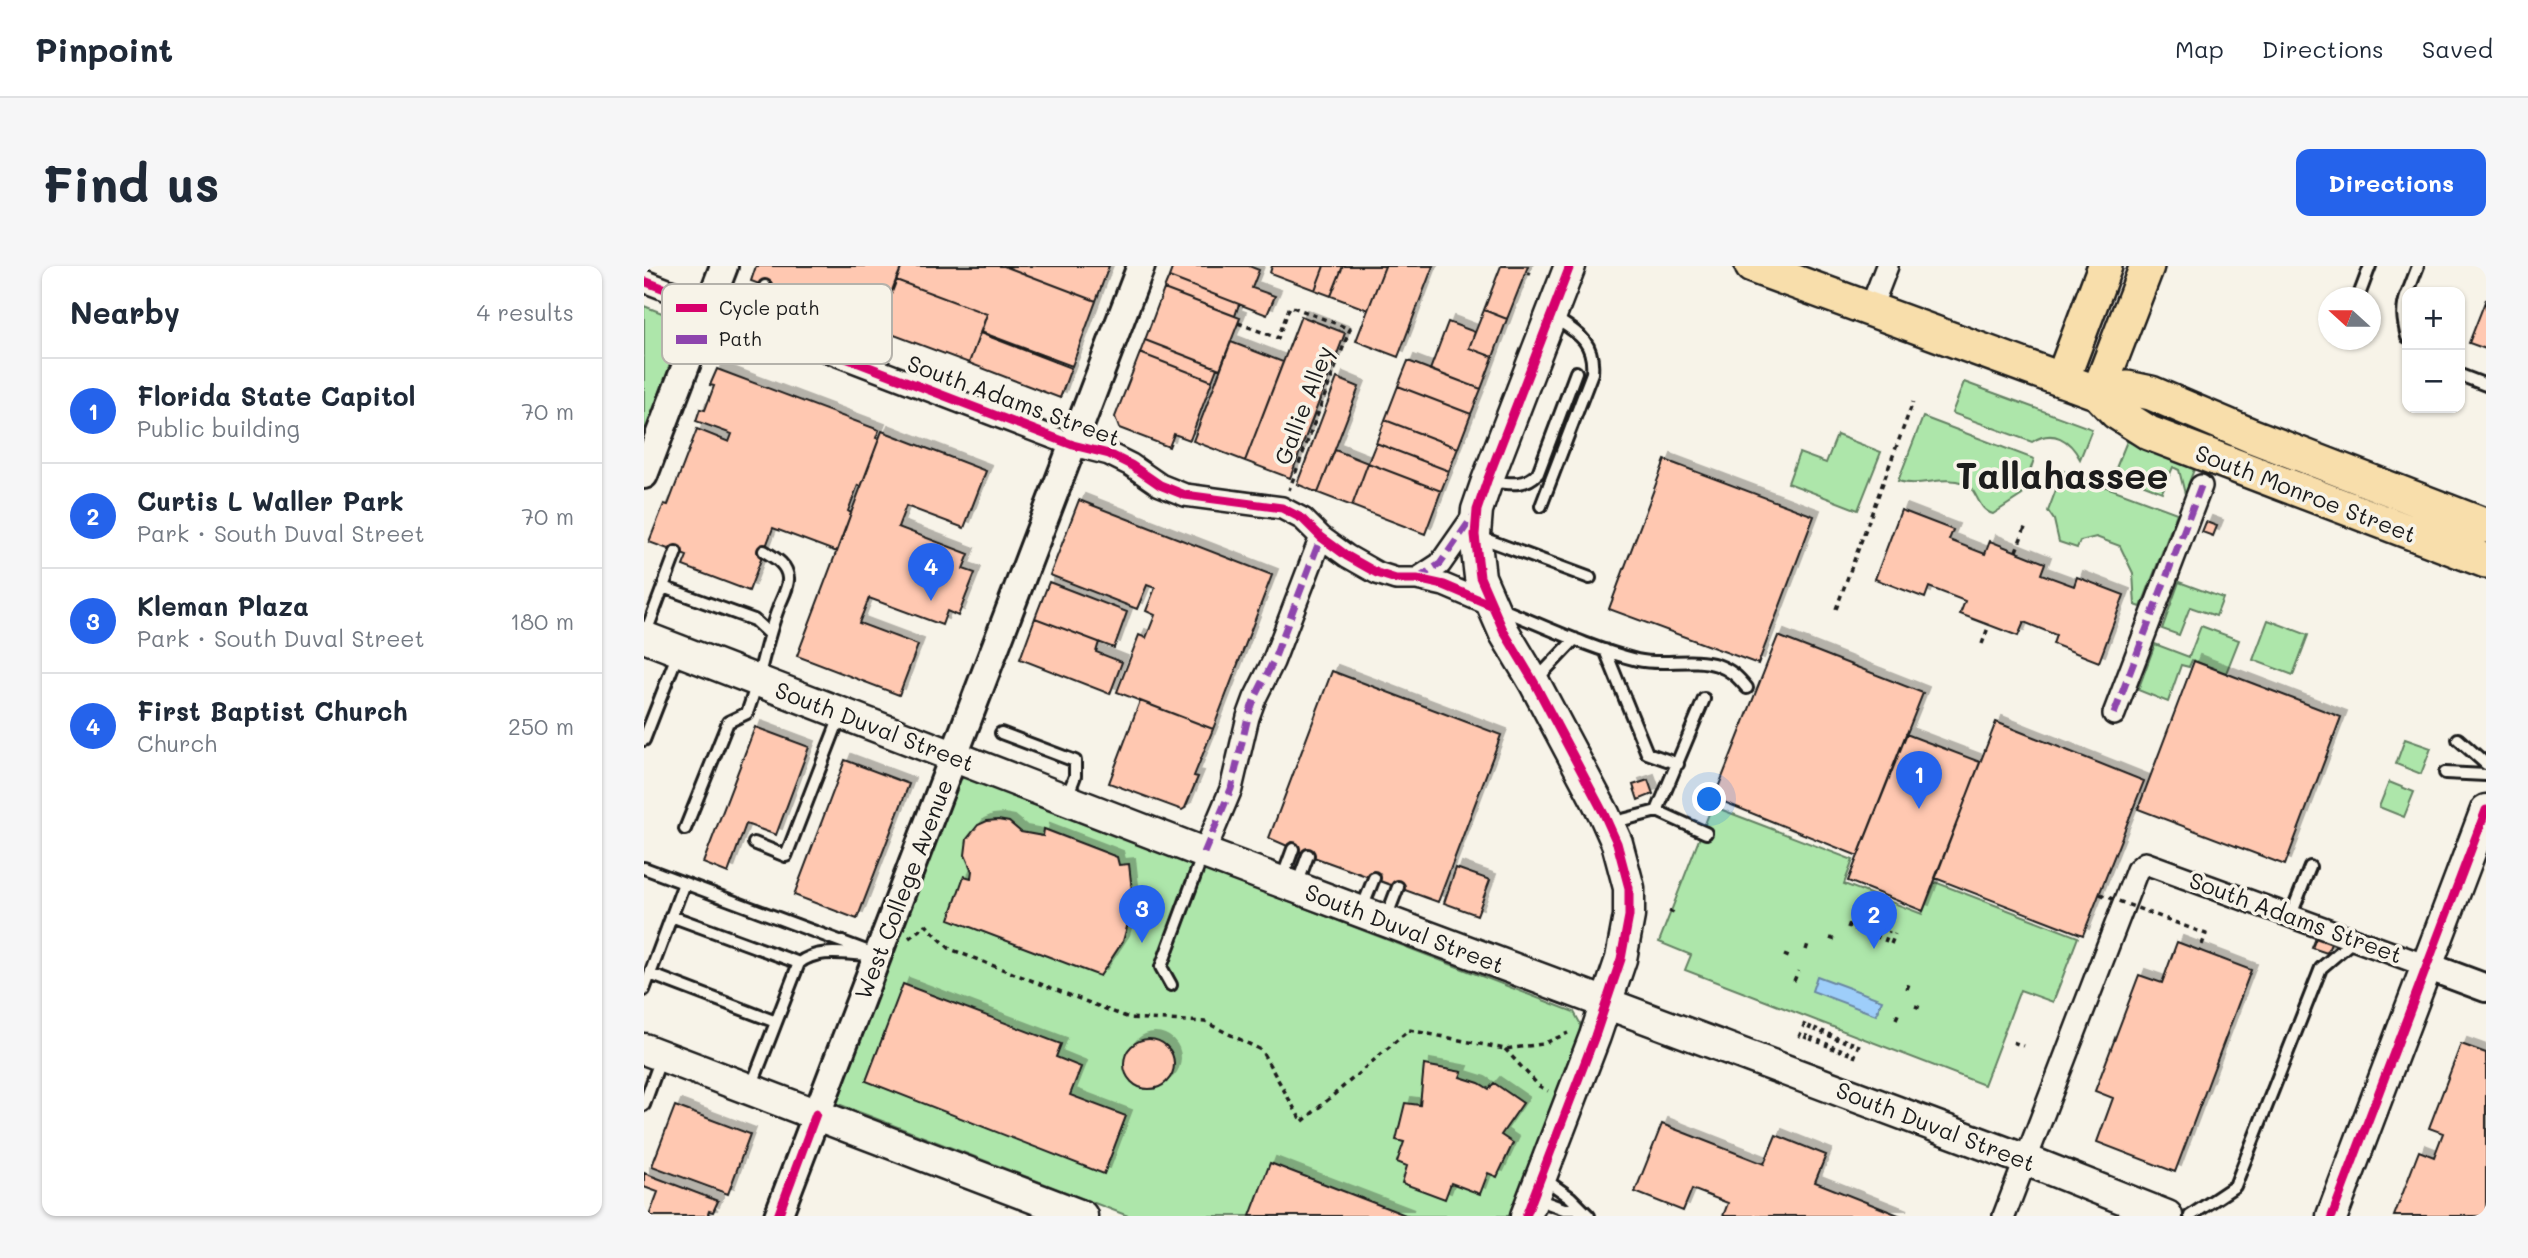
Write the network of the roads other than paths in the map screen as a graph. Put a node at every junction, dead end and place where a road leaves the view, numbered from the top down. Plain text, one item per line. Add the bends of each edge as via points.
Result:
1 (724, 266) edge
2 (1141, 266) edge
3 (1570, 266) edge
4 (1752, 266) edge
5 (1887, 266) edge
6 (2105, 266) edge
7 (2147, 266) edge
8 (2370, 266) edge
9 (2418, 266) edge
10 (644, 281) edge
11 (717, 284) edge
12 (2362, 287) edge
13 (2410, 287) edge
14 (662, 288) edge
15 (1870, 310) junction
16 (1551, 315) junction
17 (687, 364) edge
18 (862, 364) edge
19 (1576, 372) dead end
20 (2465, 377) edge
21 (2062, 380) junction
22 (2486, 385) edge
23 (2098, 393) junction
24 (1073, 445) junction
25 (2206, 471) junction
26 (644, 475) edge
27 (1487, 481) junction
28 (1541, 506) dead end
29 (1476, 523) junction
30 (2486, 526) edge
31 (1321, 537) junction
32 (764, 551) dead end
33 (676, 552) dead end
34 (2486, 561) edge
35 (1590, 578) dead end
36 (1417, 579) junction
37 (663, 587) junction
38 (1491, 605) junction
39 (768, 633) junction
40 (644, 637) edge
41 (1575, 639) junction
42 (1605, 650) junction
43 (679, 651) junction
44 (758, 681) junction
45 (1534, 682) junction
46 (1747, 688) dead end
47 (1704, 699) dead end
48 (841, 713) junction
49 (2114, 715) dead end
50 (1000, 733) dead end
51 (2458, 739) dead end
52 (644, 740) edge
53 (954, 756) junction
54 (2486, 764) edge
55 (1678, 765) junction
56 (2445, 773) dead end
57 (2486, 775) edge
58 (1066, 799) junction
59 (2486, 810) edge
60 (1657, 811) junction
61 (1608, 823) junction
62 (685, 829) dead end
63 (1706, 833) dead end
64 (754, 843) dead end
65 (1293, 849) dead end
66 (1204, 853) junction
67 (1308, 855) dead end
68 (2310, 867) dead end
69 (644, 868) edge
70 (1374, 878) dead end
71 (684, 883) junction
72 (1289, 884) junction
73 (1398, 887) dead end
74 (2291, 915) junction
75 (671, 916) junction
76 (1373, 916) junction
77 (2355, 939) junction
78 (877, 955) junction
79 (799, 963) junction
80 (2427, 966) junction
81 (650, 974) junction
82 (1171, 985) dead end
83 (2486, 988) edge
84 (644, 990) edge
85 (1606, 1004) junction
86 (776, 1022) junction
87 (653, 1052) edge
88 (750, 1089) junction
89 (644, 1105) edge
90 (816, 1114) junction
91 (2026, 1160) junction
92 (1533, 1197) edge
93 (1586, 1212) edge
94 (778, 1216) edge
95 (1082, 1216) edge
96 (2004, 1216) edge
97 (2168, 1216) edge
98 (2190, 1216) edge
99 (2332, 1216) edge

1 - 11 street
2 - 24 street, West College Avenue
3 - 16 main road
4 - 15 main road, South Monroe Street
5 - 15 street
6 - 21 main road
7 - 23 main road
8 - 12 lane
9 - 13 lane
10 - 14 street, South Adams Street
15 - 21 main road, South Monroe Street
16 - 27 main road
16 - 28 lane via 1577,333 1593,358 1592,373
17 - 26 street
18 - 24 street, South Adams Street
19 - 27 lane via 1538,473 1522,484
20 - 22 lane
21 - 23 main road, South Monroe Street
23 - 25 main road, South Monroe Street via 2116,412
23 - 30 main road, South Monroe Street via 2127,388 2151,393
24 - 31 street, South Adams Street via 1109,454 1185,495 1282,508 1303,519
24 - 53 street, West College Avenue
25 - 34 main road, South Monroe Street
25 - 49 street
27 - 29 main road
29 - 35 lane
29 - 36 street via 1440,564
29 - 38 main road via 1480,577
31 - 36 street, South Adams Street via 1377,573
31 - 66 street via 1255,698 1231,789
32 - 39 lane via 779,560 789,580
33 - 37 lane
36 - 38 street, South Adams Street
37 - 39 lane via 754,620
37 - 40 lane
38 - 41 lane
38 - 45 main road
39 - 44 lane
40 - 43 main road, South Duval Street
41 - 42 lane
41 - 45 lane
42 - 46 lane via 1639,660 1702,661 1737,674
42 - 55 lane via 1647,753
43 - 44 main road, South Duval Street
43 - 52 lane
44 - 48 main road, South Duval Street
44 - 62 lane via 747,713 728,722
45 - 61 main road
47 - 55 lane
48 - 53 main road, South Duval Street
48 - 64 lane via 786,856
50 - 58 lane via 1075,761
51 - 54 lane
53 - 58 main road, South Duval Street
53 - 78 street, West College Avenue
55 - 60 lane
56 - 57 lane
58 - 66 main road, South Duval Street
59 - 80 main road
60 - 61 lane
60 - 63 lane
61 - 85 main road via 1626,872 1629,916
65 - 72 lane
66 - 72 main road, South Duval Street
66 - 82 lane via 1161,967
67 - 72 lane
68 - 74 lane
69 - 71 lane
70 - 76 lane
71 - 75 lane
71 - 78 lane
72 - 76 main road, South Duval Street
73 - 76 lane
74 - 77 street, South Adams Street
74 - 91 street, South Adams Street via 2145,863 2137,870
75 - 79 lane
75 - 81 lane
76 - 85 main road, South Duval Street
77 - 80 street, South Adams Street
77 - 98 lane via 2321,968 2235,1186
78 - 79 lane via 820,953
78 - 90 street, West College Avenue
79 - 86 lane
80 - 83 street, South Adams Street
80 - 99 main road
81 - 84 lane
81 - 86 lane
85 - 91 main road, South Duval Street
85 - 92 main road
86 - 88 lane
87 - 88 main road
87 - 89 lane
88 - 90 main road
90 - 94 street, West College Avenue
90 - 95 main road
91 - 96 street
91 - 97 main road, South Duval Street
92 - 93 lane
92 - 93 lane via 1570,1197

